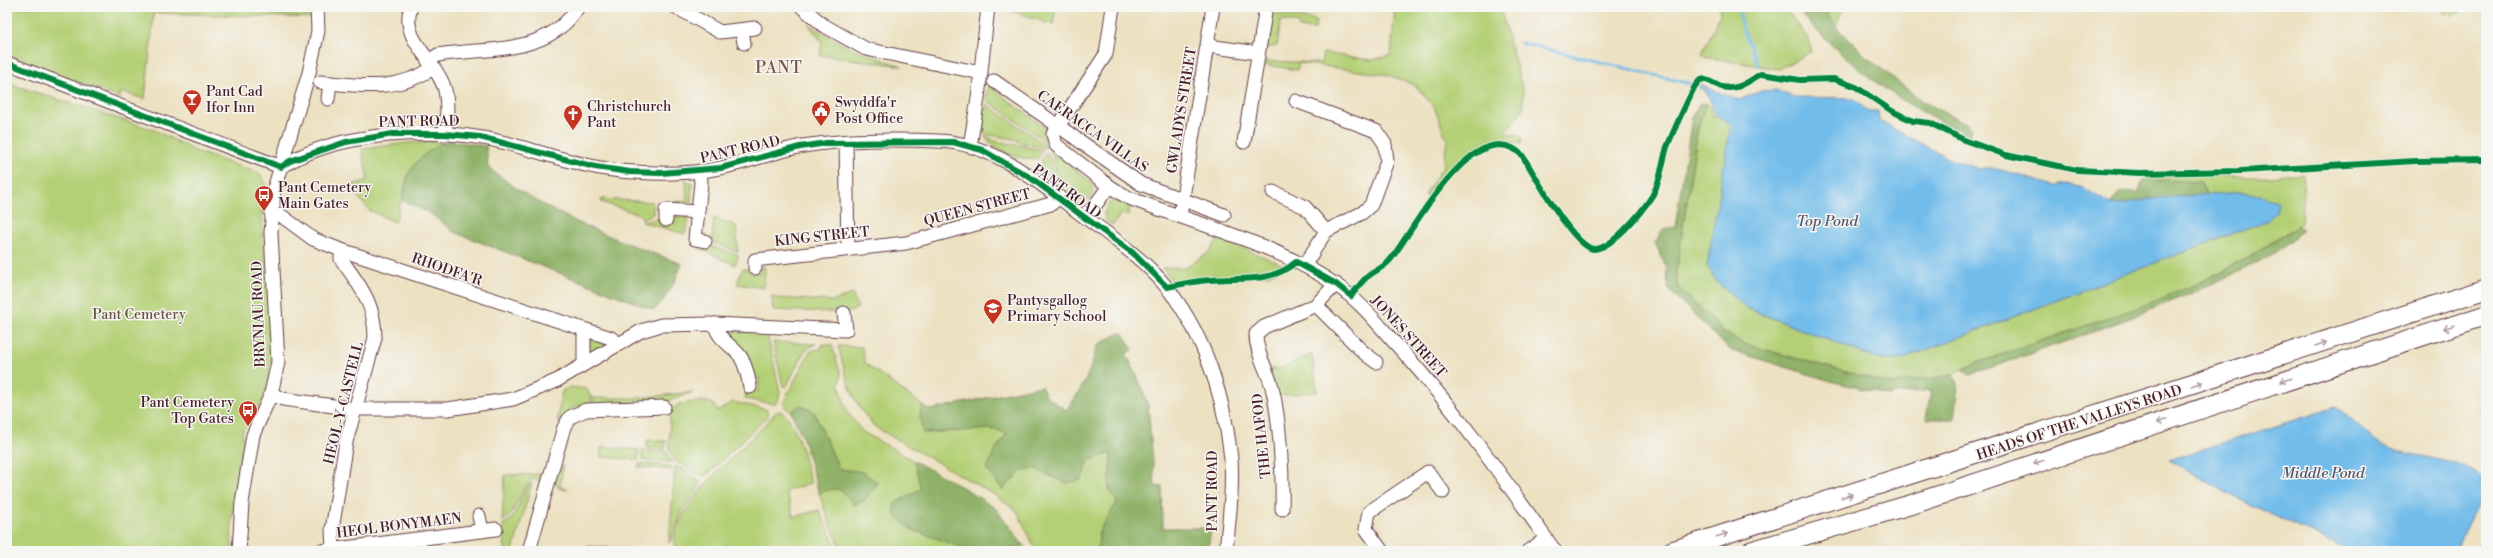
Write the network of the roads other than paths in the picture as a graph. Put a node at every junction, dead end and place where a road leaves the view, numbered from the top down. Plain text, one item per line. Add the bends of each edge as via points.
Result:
1 (318, 7) edge
2 (412, 7) edge
3 (578, 7) edge
4 (676, 7) edge
5 (802, 7) edge
6 (988, 7) edge
7 (1114, 7) edge
8 (1213, 7) edge
9 (1266, 7) edge
10 (755, 28) dead end
11 (742, 30) junction
12 (744, 43) dead end
13 (1208, 46) junction
14 (1258, 53) junction
15 (7, 63) edge
16 (431, 64) junction
17 (981, 73) junction
18 (994, 81) dead end
19 (328, 99) dead end
20 (1296, 100) dead end
21 (1058, 127) junction
22 (445, 134) junction
23 (846, 142) junction
24 (1244, 142) dead end
25 (970, 146) junction
26 (280, 167) junction
27 (700, 171) junction
28 (1109, 186) junction
29 (1273, 192) dead end
30 (1059, 197) junction
31 (1183, 201) junction
32 (697, 212) junction
33 (271, 213) junction
34 (1224, 215) dead end
35 (1180, 217) junction
36 (1086, 218) junction
37 (666, 220) dead end
38 (1326, 231) junction
39 (705, 241) dead end
40 (901, 244) joint
41 (848, 249) junction
42 (341, 250) junction
43 (1304, 266) junction
44 (755, 268) dead end
45 (2486, 277) edge
46 (1336, 284) junction
47 (2486, 290) edge
48 (1316, 305) junction
49 (2420, 312) junction
50 (844, 313) dead end
51 (2486, 315) edge
52 (715, 324) junction
53 (584, 331) junction
54 (619, 344) junction
55 (1376, 362) dead end
56 (584, 364) junction
57 (750, 387) dead end
58 (271, 394) junction
59 (664, 407) dead end
60 (355, 409) junction
61 (1443, 492) dead end
62 (1282, 509) dead end
63 (480, 516) dead end
64 (496, 529) dead end
65 (482, 531) junction
66 (1546, 539) junction
67 (327, 550) edge
68 (239, 551) edge
69 (529, 551) edge
70 (1226, 551) edge
71 (1382, 551) edge
72 (1528, 551) edge
73 (1555, 551) edge
74 (1672, 551) edge
75 (1751, 551) edge

1 - 26 street, BRYNIAU ROAD via 318,31 309,73
2 - 16 street via 409,30
3 - 16 street via 553,33 524,46 438,55
4 - 11 street via 720,32
5 - 17 street via 823,25 866,49
6 - 17 street
7 - 21 street via 1106,54
8 - 13 street, GWLADYS STREET
9 - 14 street
10 - 11 street
11 - 12 street
13 - 14 street
13 - 31 street, GWLADYS STREET
14 - 24 street
15 - 26 street
16 - 19 street via 408,82 361,87 325,83
16 - 22 street via 445,90
17 - 25 street
18 - 21 street, CAERACCA VILLAS
20 - 38 street via 1376,131 1388,152 1371,205 1362,213
21 - 28 street, JONES STREET via 1053,134 1056,145
21 - 31 street, CAERACCA VILLAS via 1131,178
22 - 26 street, PANT ROAD via 393,134 358,140 320,150
22 - 27 street, PANT ROAD via 480,137 568,161 630,172
23 - 25 street, PANT ROAD via 937,141
23 - 27 street, PANT ROAD via 800,147
23 - 41 street
25 - 30 street, PANT ROAD via 998,158
26 - 33 street, BRYNIAU ROAD
27 - 32 street
28 - 35 street, JONES STREET via 1127,197
28 - 36 street
29 - 38 street via 1305,207
30 - 36 street, PANT ROAD
30 - 40 street, QUEEN STREET via 1051,204
31 - 34 street, CAERACCA VILLAS
31 - 35 street, GWLADYS STREET
32 - 37 street via 666,210
32 - 39 street via 695,239
33 - 42 street, RHODFA'R via 279,214 313,239
33 - 58 street, BRYNIAU ROAD via 278,346 276,380
35 - 43 street, JONES STREET via 1252,243
36 - 70 street, PANT ROAD via 1133,253 1162,281 1200,341 1222,410 1231,460 1231,510
38 - 43 street
40 - 41 street, KING STREET
41 - 44 street, KING STREET via 754,260
42 - 53 street, RHODFA'R
42 - 60 street, HEOL-Y-CASTELL via 341,259 360,283 375,324 373,350
43 - 46 street, JONES STREET
45 - 49 highway
46 - 48 street, THE HAFOD
46 - 66 street, JONES STREET via 1360,304 1457,416
47 - 49 highway, HEADS OF THE VALLEYS ROAD
48 - 55 street
48 - 62 street, THE HAFOD via 1264,327 1256,334 1256,345 1275,402 1283,488
74 -> 49 highway, HEADS OF THE VALLEYS ROAD
50 - 52 street via 846,330
51 -> 75 highway, HEADS OF THE VALLEYS ROAD via 1913,504
52 - 54 street via 661,325 641,331
52 - 57 street via 720,336 740,356
53 - 54 street, RHODFA'R via 611,338
53 - 56 street
54 - 56 street
56 - 60 street via 556,381 513,399 448,409
58 - 60 street via 283,399
58 - 68 street, BRYNIAU ROAD via 253,435 242,503
59 - 69 street via 586,410 570,417 564,427
60 - 67 street, HEOL-Y-CASTELL via 346,442
61 - 71 street via 1428,472 1369,512 1366,529
63 - 65 street, HEOL BONYMAEN
64 - 65 street, HEOL BONYMAEN
65 - 67 street, HEOL BONYMAEN
66 - 72 street
66 - 73 street, JONES STREET

